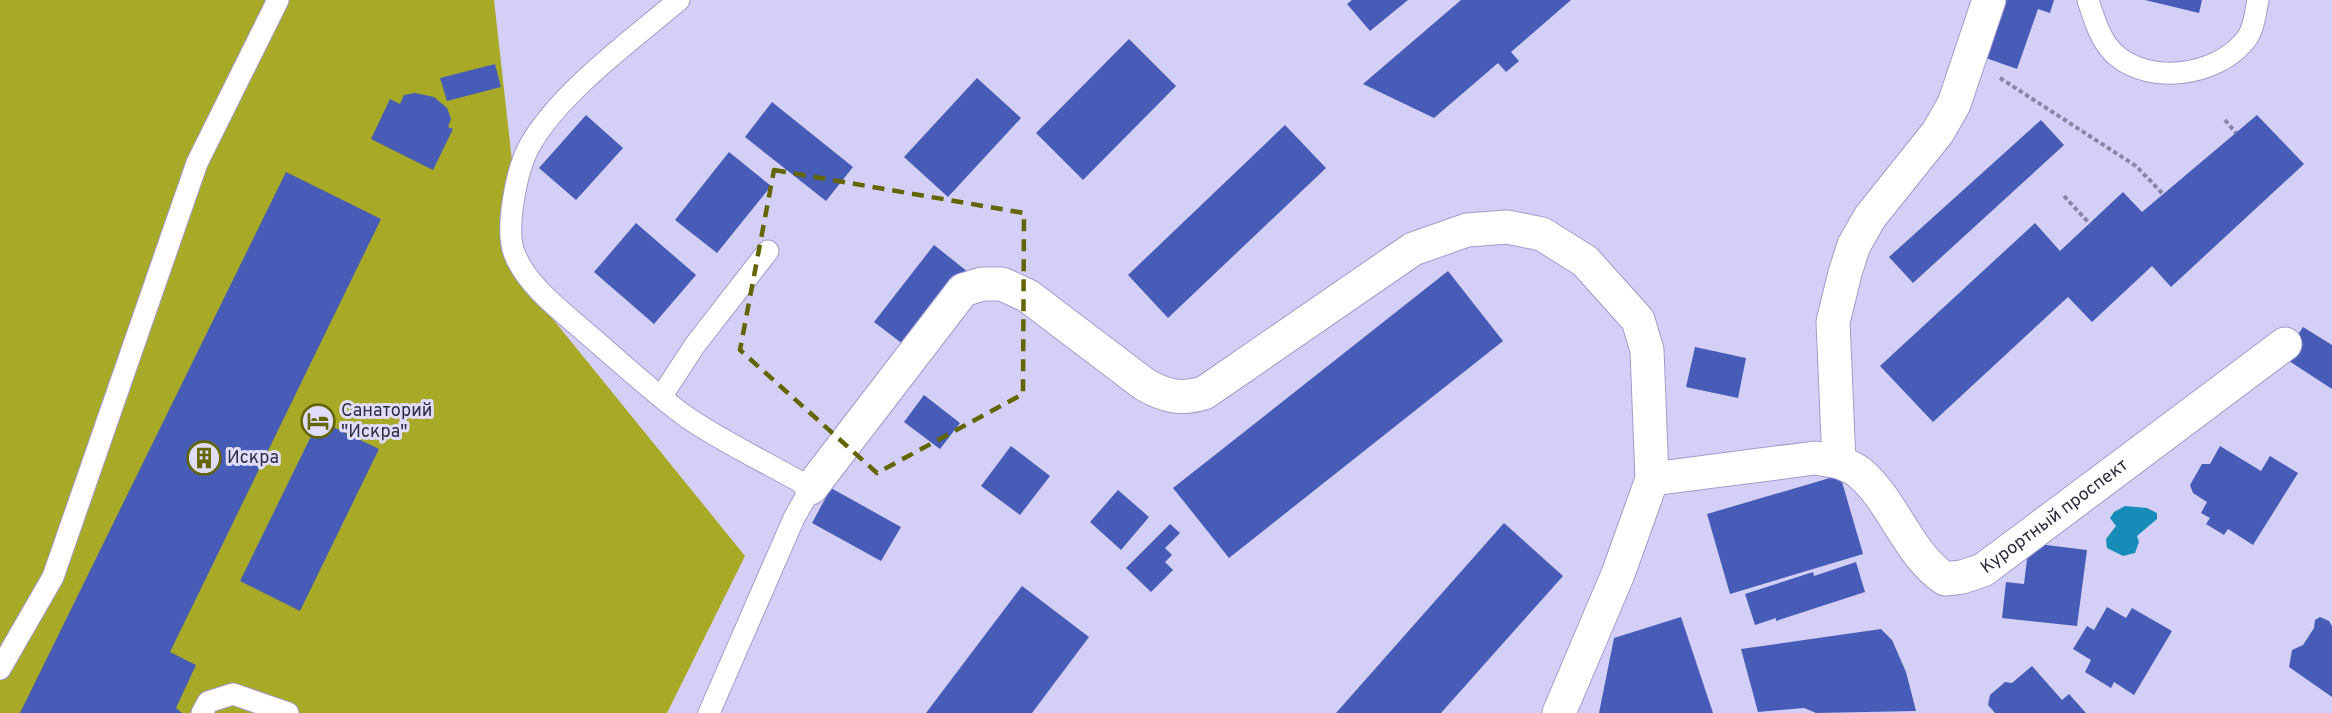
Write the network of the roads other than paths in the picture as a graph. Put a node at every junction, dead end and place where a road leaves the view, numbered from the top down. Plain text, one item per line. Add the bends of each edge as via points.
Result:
1 (278, 0) edge
2 (679, 0) edge
3 (1989, 0) edge
4 (2088, 0) edge
5 (2258, 0) edge
6 (768, 251) dead end
7 (2285, 344) dead end
8 (661, 397) junction
9 (1839, 462) junction
10 (1652, 480) junction
11 (811, 488) junction
12 (0, 669) edge
13 (202, 713) edge
14 (288, 713) edge
15 (709, 713) edge
16 (1559, 713) edge

1 - 12 lane via 197,163 52,577
2 - 8 lane via 577,88 543,126 529,146 519,176 510,236 522,270 565,315
3 - 9 street via 1954,104 1938,132 1870,217 1854,245 1833,322
4 - 5 lane via 2098,30 2116,56 2136,68 2168,72 2199,71 2227,56 2244,42 2253,26
6 - 8 lane via 695,345
7 - 9 street, Курортный проспект via 1983,570 1962,577 1945,579 1931,569 1874,489 1859,472
8 - 11 lane via 687,417
9 - 10 street, Курортный проспект via 1815,458
10 - 11 street via 1647,350 1638,320 1585,261 1542,234 1507,227 1467,230 1413,249 1204,393 1189,398 1159,393 1144,384 1028,296 1002,284 982,284 963,290
10 - 16 street via 1618,574
11 - 15 lane via 794,518
13 - 14 lane via 208,702 233,693

